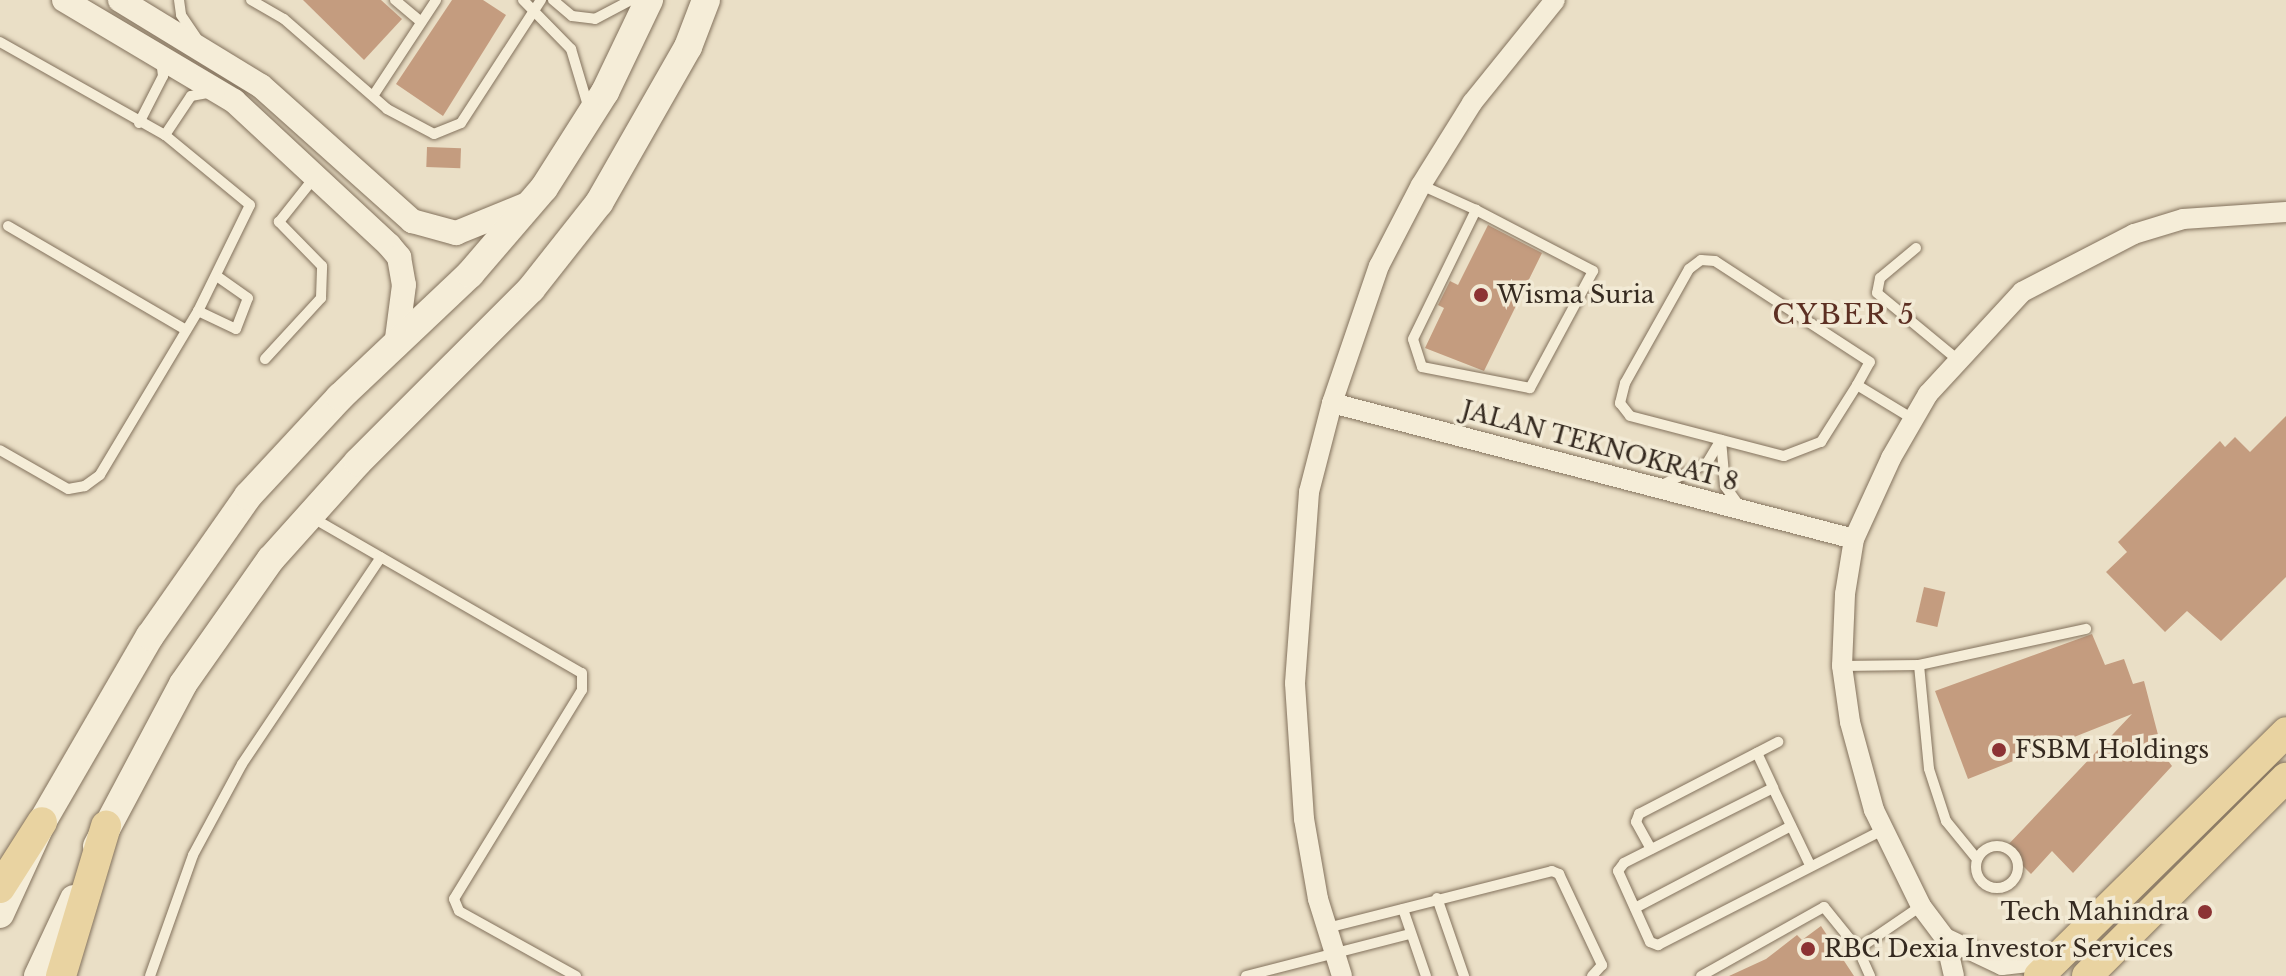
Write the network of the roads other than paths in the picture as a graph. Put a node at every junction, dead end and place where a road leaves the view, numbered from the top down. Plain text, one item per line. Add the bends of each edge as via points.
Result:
1 (64, 0) edge
2 (120, 0) edge
3 (179, 0) edge
4 (251, 0) edge
5 (395, 0) edge
6 (436, 0) edge
7 (523, 0) edge
8 (541, 0) edge
9 (553, 0) edge
10 (631, 0) edge
11 (649, 0) edge
12 (706, 0) edge
13 (1555, 0) edge
14 (534, 10) junction
15 (421, 22) junction
16 (0, 42) edge
17 (205, 48) junction
18 (161, 57) junction
19 (218, 91) junction
20 (373, 96) junction
21 (591, 114) junction
22 (139, 123) junction
23 (165, 135) junction
24 (315, 176) junction
25 (1421, 185) junction
26 (2286, 200) edge
27 (533, 202) junction
28 (1476, 210) junction
29 (2286, 212) edge
30 (2216, 215) junction
31 (8, 226) dead end
32 (1916, 248) dead end
33 (217, 276) junction
34 (198, 311) junction
35 (186, 330) junction
36 (396, 346) junction
37 (265, 359) dead end
38 (1958, 360) junction
39 (1857, 385) junction
40 (1332, 403) junction
41 (1913, 419) junction
42 (1721, 440) junction
43 (0, 450) edge
44 (1656, 487) junction
45 (1742, 510) junction
46 (308, 515) junction
47 (1854, 539) junction
48 (381, 557) junction
49 (2086, 629) dead end
50 (1919, 665) junction
51 (1842, 666) junction
52 (2286, 732) edge
53 (1778, 742) dead end
54 (1757, 753) junction
55 (2286, 778) edge
56 (1773, 788) junction
57 (42, 822) junction
58 (106, 826) junction
59 (1791, 826) junction
60 (1883, 830) junction
61 (1651, 849) junction
62 (1977, 859) junction
63 (1810, 865) junction
64 (0, 888) edge
65 (1437, 898) junction
66 (1921, 906) junction
67 (1635, 908) junction
68 (1403, 909) junction
69 (0, 914) edge
70 (1327, 928) junction
71 (1410, 934) junction
72 (1945, 938) junction
73 (1858, 949) junction
74 (1336, 955) junction
75 (2050, 967) edge
76 (1267, 974) edge
77 (38, 976) edge
78 (61, 976) edge
79 (150, 976) edge
80 (576, 976) edge
81 (1246, 976) edge
82 (1342, 976) edge
83 (1426, 976) edge
84 (1464, 976) edge
85 (1592, 976) edge
86 (1701, 976) edge
87 (1870, 976) edge
88 (1954, 976) edge
89 (2087, 976) edge

1 - 18 street
2 - 17 street
3 - 17 lane via 185,23
4 - 20 lane via 284,19
5 - 15 lane
6 - 15 lane
7 - 14 lane
8 - 14 lane
9 - 10 lane via 572,16 595,19
11 - 21 main road
12 - 46 main road via 688,47 599,203 531,289
13 - 25 street via 1472,103
14 - 20 lane via 455,130 424,131
14 - 21 lane via 571,49
15 - 20 lane
16 - 22 lane
17 - 27 street via 261,86 412,221 456,233
18 - 19 street
18 - 22 lane via 163,76
19 - 23 lane via 191,96
19 - 24 street
21 - 27 main road
22 - 23 lane
23 - 33 lane via 250,205
24 - 36 street via 399,257 404,285
24 - 37 lane via 279,222 322,266 321,298
25 - 28 lane
25 - 40 street via 1379,266
26 - 30 street
27 - 36 main road
28 - 28 lane via 1593,271 1530,388 1422,367 1413,339
29 - 30 street
30 - 38 street via 2134,234 2068,265 2022,292
31 - 35 lane
32 - 38 lane via 1880,278 1877,293
33 - 34 lane
33 - 34 lane via 248,298 236,329
34 - 35 lane
35 - 43 lane via 100,475 85,486 68,489
36 - 57 main road via 340,397 248,496 150,636
38 - 41 street
39 - 41 lane
39 - 42 lane via 1821,442 1784,456
39 - 42 lane via 1870,362 1715,261 1701,260 1689,269 1625,383 1620,403 1630,416
40 - 44 street, JALAN TEKNOKRAT 8
40 - 70 street via 1309,492 1295,683 1304,819
41 - 47 street
42 - 44 lane via 1700,469
42 - 45 lane via 1725,486
44 - 45 street, JALAN TEKNOKRAT 8
45 - 47 street, JALAN TEKNOKRAT 8
46 - 48 lane
46 - 58 main road via 183,684
47 - 51 street
48 - 79 lane via 242,764 193,855
48 - 80 lane via 582,673 582,690 454,899 459,911
49 - 50 lane
50 - 51 lane
50 - 62 lane via 1929,769 1946,821
51 - 60 street via 1850,722
52 - 75 main road
53 - 54 lane
54 - 56 lane
54 - 61 lane via 1639,814 1636,822
55 - 89 main road
56 - 59 lane
56 - 61 lane
57 - 64 main road
57 - 69 main road
58 - 77 main road
58 - 78 main road
59 - 63 lane
59 - 67 lane
60 - 63 lane
60 - 66 street
61 - 67 lane via 1618,871
62 - 62 lane via 1979,879 1990,887 2010,884 2017,873 2016,859 2007,849 1986,849
63 - 67 lane via 1658,945 1650,942
65 - 68 lane
65 - 84 lane
65 - 85 lane via 1552,871 1559,874 1602,965
66 - 72 street
66 - 73 lane
68 - 70 lane
68 - 71 lane
70 - 74 street
71 - 74 lane
71 - 83 lane
72 - 75 street via 2002,965
72 - 88 street
73 - 86 lane via 1824,907
73 - 87 lane
74 - 76 lane
74 - 82 street
76 - 81 lane

